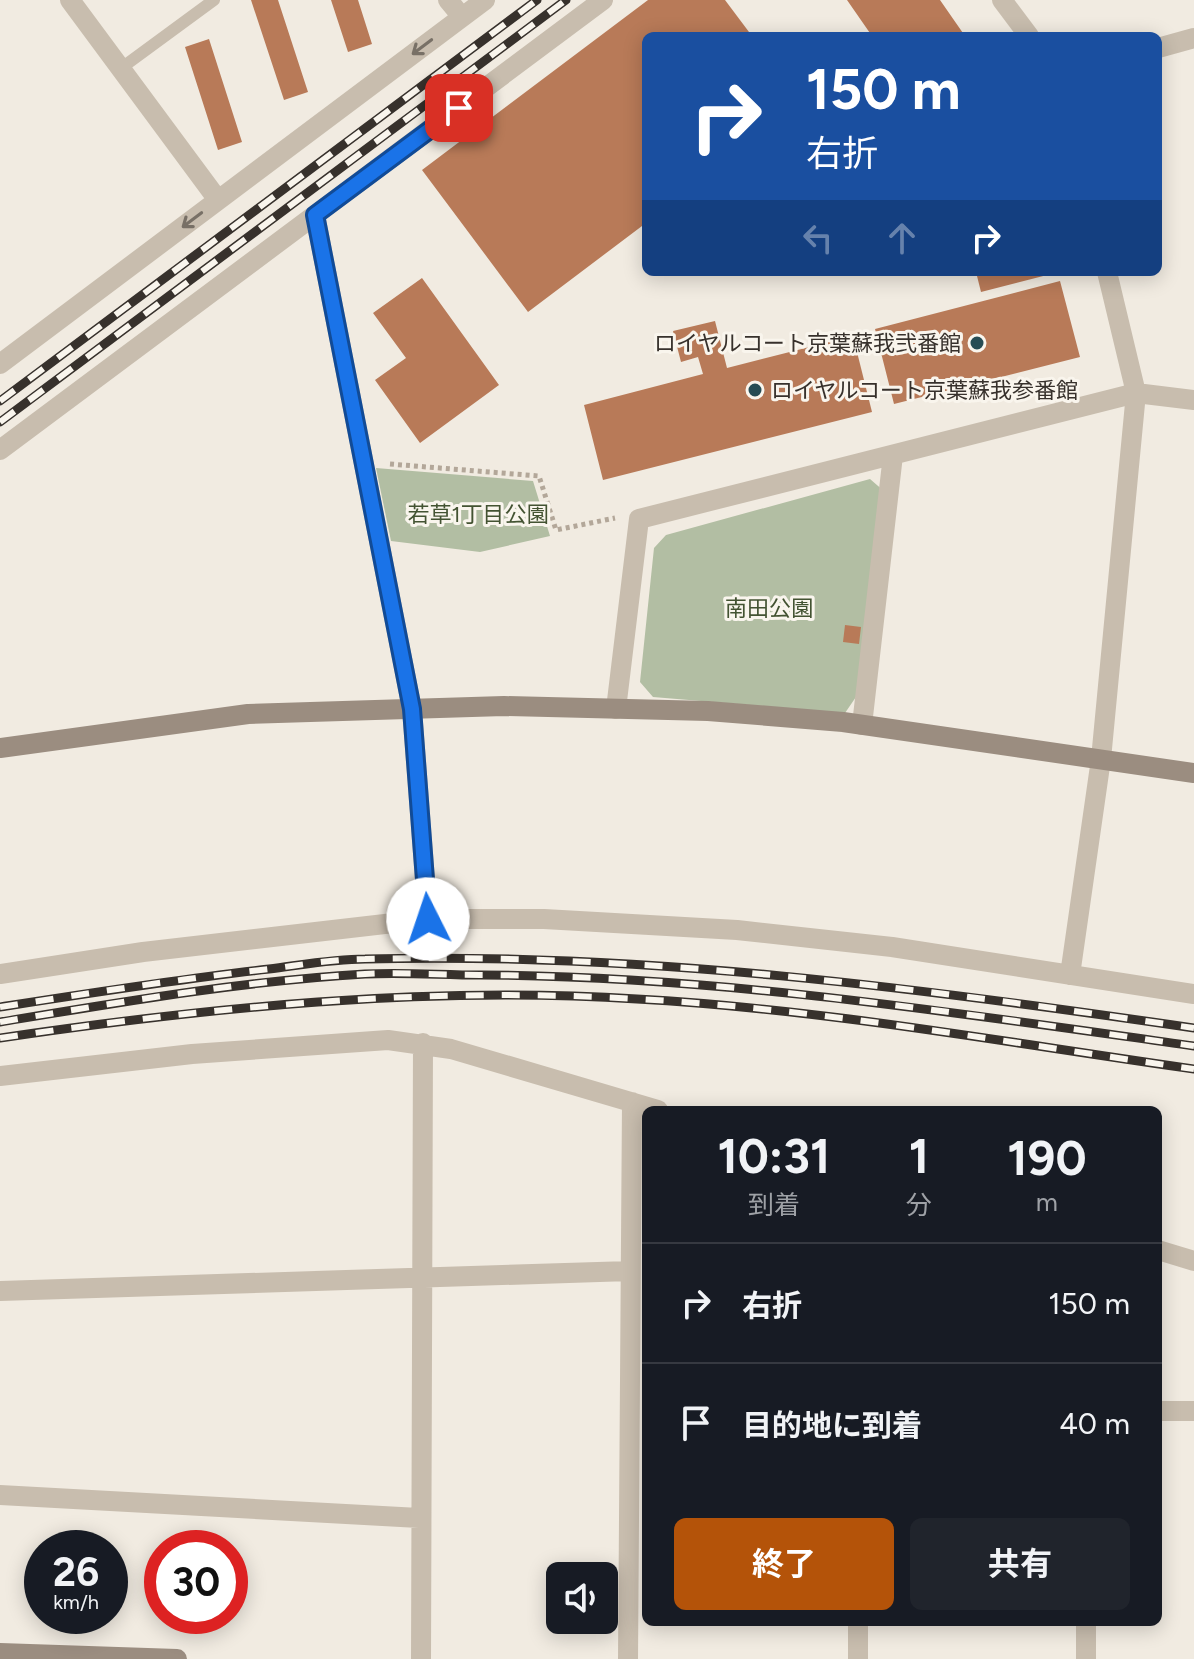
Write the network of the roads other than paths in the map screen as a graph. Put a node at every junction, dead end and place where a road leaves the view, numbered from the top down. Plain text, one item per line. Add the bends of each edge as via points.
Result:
1 (70, 0) edge
2 (214, 0) edge
3 (448, 0) edge
4 (485, 0) edge
5 (603, 0) edge
6 (1002, 0) edge
7 (462, 17) junction
8 (1026, 32) edge
9 (1194, 38) edge
10 (1162, 47) edge
11 (120, 69) junction
12 (218, 200) junction
13 (315, 215) junction
14 (1108, 276) edge
15 (0, 364) edge
16 (1136, 393) junction
17 (1194, 400) edge
18 (0, 450) edge
19 (893, 455) junction
20 (412, 709) junction
21 (616, 709) junction
22 (862, 725) junction
23 (0, 748) edge
24 (1101, 759) junction
25 (1194, 773) edge
26 (428, 919) junction
27 (0, 974) edge
28 (1070, 975) junction
29 (1194, 994) edge
30 (423, 1043) junction
31 (0, 1076) edge
32 (632, 1102) junction
33 (645, 1106) edge
34 (1162, 1251) edge
35 (1194, 1261) edge
36 (630, 1271) junction
37 (423, 1275) junction
38 (0, 1291) edge
39 (1162, 1411) edge
40 (1194, 1411) edge
41 (638, 1415) edge
42 (0, 1495) edge
43 (419, 1518) junction
44 (858, 1626) edge
45 (1086, 1626) edge
46 (0, 1653) edge
47 (177, 1659) edge
48 (421, 1659) edge
49 (628, 1659) edge
50 (858, 1659) edge
51 (1086, 1659) edge

1 - 11 street
2 - 11 lane
3 - 7 street
4 - 7 street
5 - 13 street
6 - 8 street
7 -> 12 street
9 - 10 street
11 - 12 street
12 -> 15 street
13 - 18 street
13 - 20 street
14 - 16 street
16 - 17 street
16 - 19 street
16 - 24 street
19 - 21 street via 639,519
19 - 22 street
20 - 21 street
20 - 23 street via 248,714
20 - 26 street
21 - 22 street
22 - 24 street
24 - 25 street
24 - 28 street
26 - 27 street
26 - 28 street via 544,919 737,930
28 - 29 street
30 - 31 street via 388,1040 207,1053
30 - 32 street
30 - 37 street
32 - 33 street
32 - 36 street
34 - 35 street
36 - 37 street
36 - 41 street
37 - 38 street
37 - 43 street
39 - 40 street
41 - 49 street
42 - 43 street
43 - 48 street
44 - 50 street
45 - 51 street
46 - 47 street

